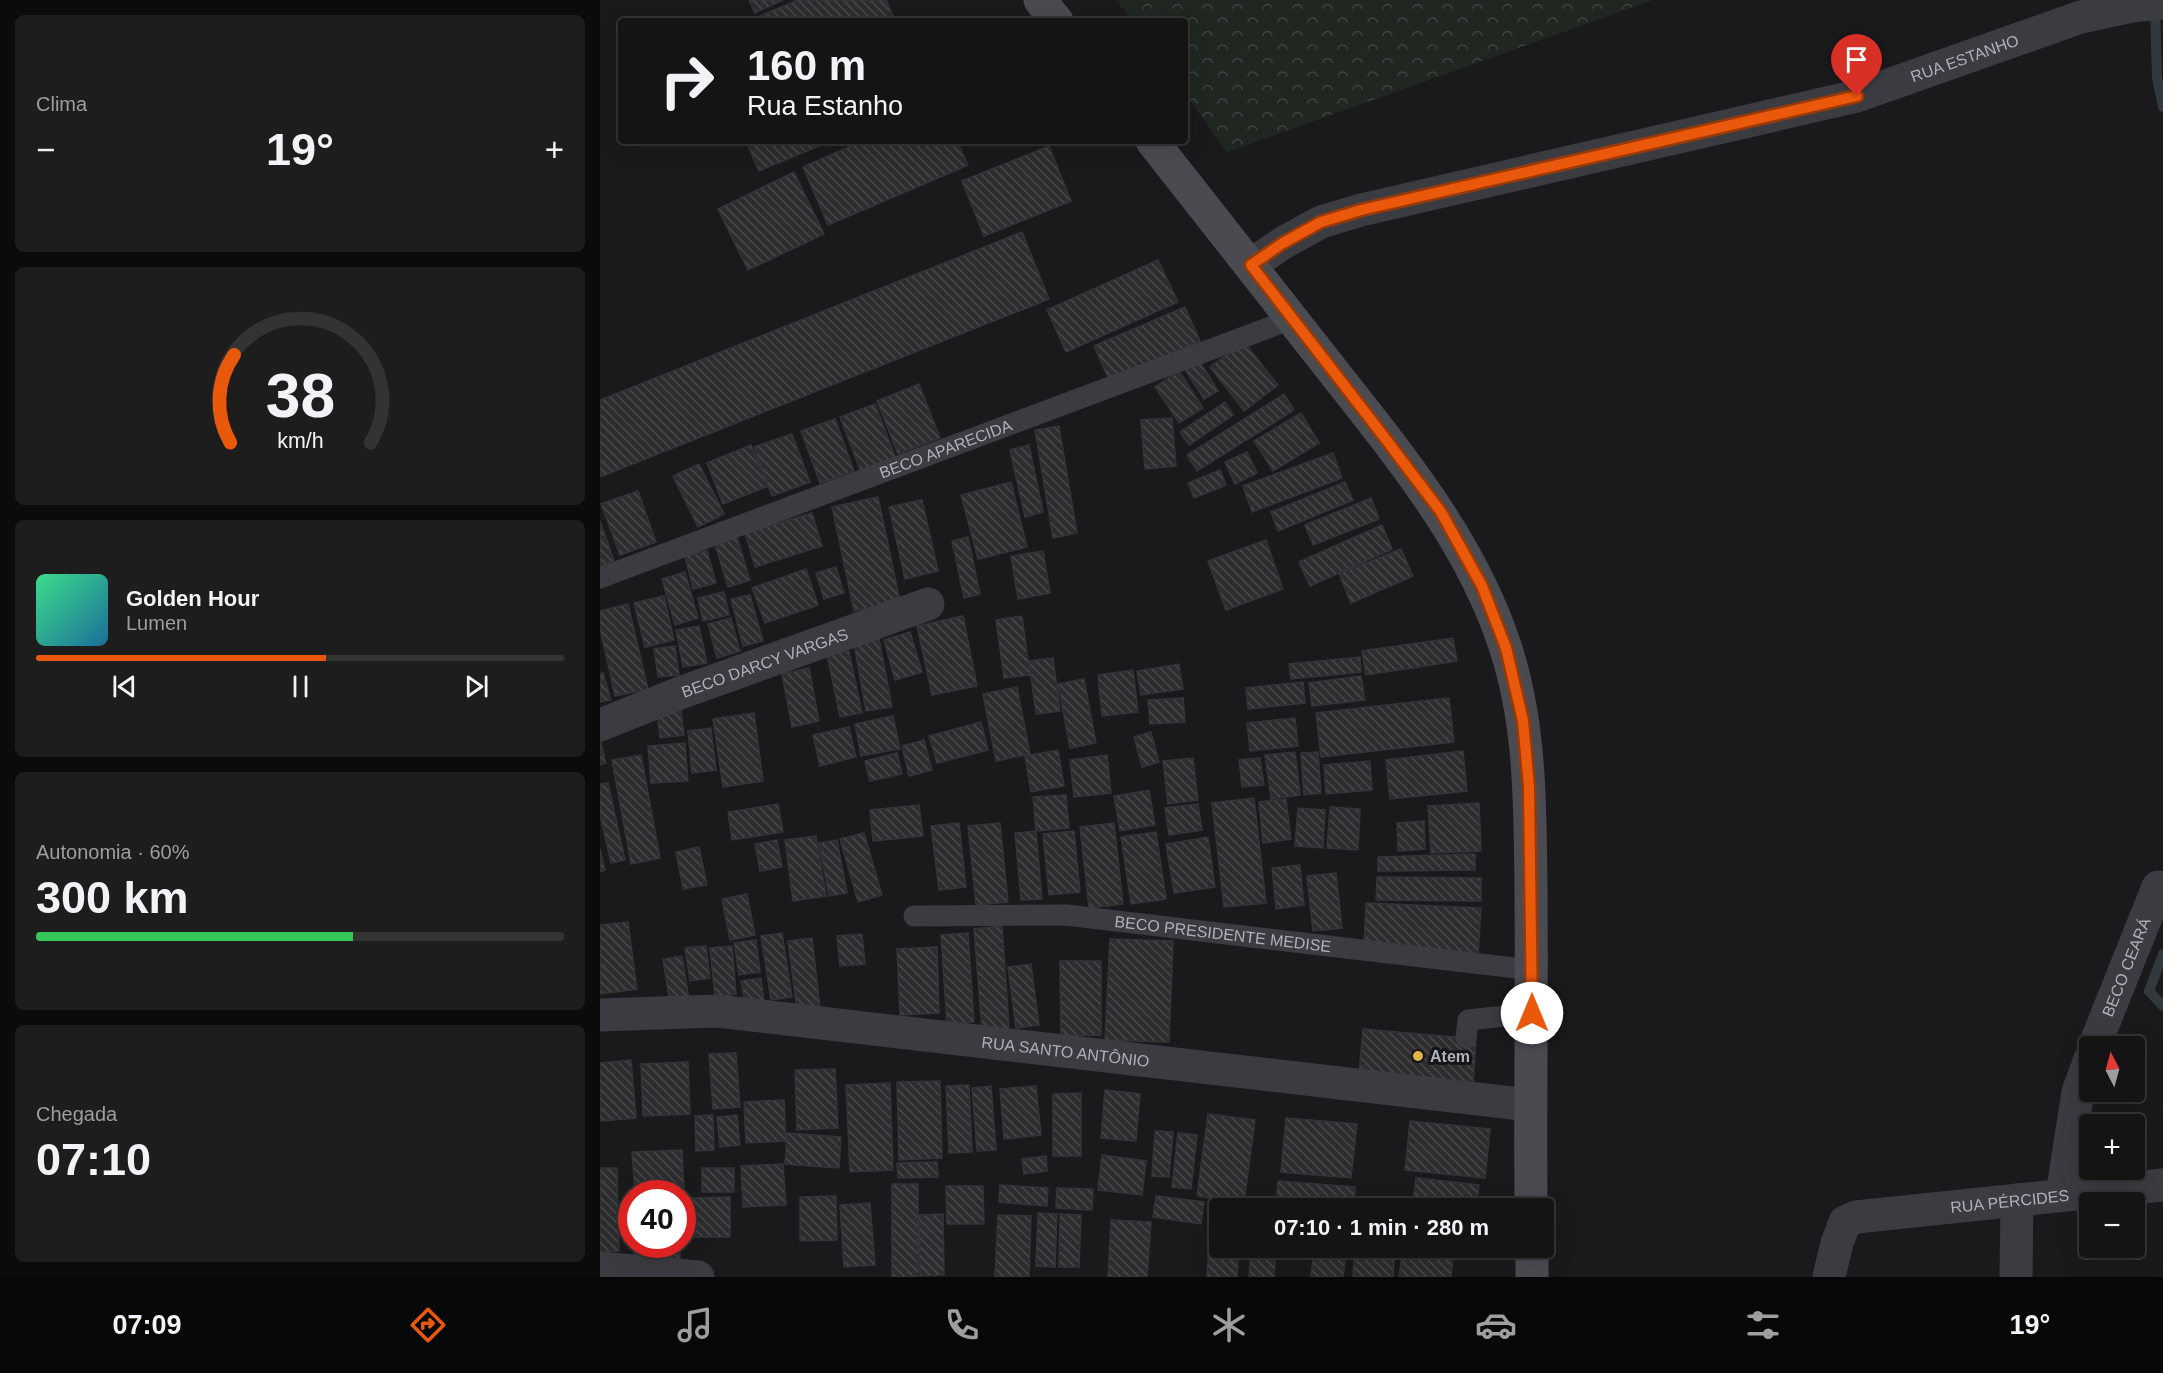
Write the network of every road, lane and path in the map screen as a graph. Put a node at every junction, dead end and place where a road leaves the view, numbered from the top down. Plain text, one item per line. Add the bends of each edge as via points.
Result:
1 (1040, 0) edge
2 (2163, 3) edge
3 (1055, 18) edge
4 (1154, 144) edge
5 (1251, 265) junction
6 (1292, 319) junction
7 (600, 578) edge
8 (928, 604) dead end
9 (600, 725) edge
10 (2158, 887) dead end
11 (914, 916) dead end
12 (1532, 970) junction
13 (1532, 1013) junction
14 (600, 1015) edge
15 (2098, 1036) edge
16 (1466, 1038) dead end
17 (2079, 1089) edge
18 (1530, 1105) junction
19 (2163, 1185) edge
20 (2061, 1195) junction
21 (1531, 1198) edge
22 (2017, 1200) junction
23 (1532, 1258) edge
24 (600, 1268) edge
25 (698, 1277) edge
26 (1532, 1277) edge
27 (1830, 1277) edge
28 (2016, 1277) edge

1 - 3 street
2 - 5 street, RUA ESTANHO via 2081,17 1857,96 1361,210 1321,222
4 - 5 street
5 - 6 street
6 - 7 lane, BECO APARECIDA
6 - 12 street via 1441,512 1482,586 1506,648 1523,721 1529,787
8 - 9 street, BECO DARCY VARGAS
10 - 15 street, BECO CEARÁ
11 - 12 lane, BECO PRESIDENTE MEDISE via 1066,915
12 - 13 street
13 - 16 lane via 1468,1020
13 - 18 street
14 - 18 street, RUA SANTO ANTÔNIO via 717,1011 1463,1091
17 - 20 street
18 - 21 street
19 - 20 street, RUA PÉRCIDES
20 - 22 street, RUA PÉRCIDES
22 - 27 street, RUA PÉRCIDES via 1856,1217 1845,1222
22 - 28 street
23 - 26 street
24 - 25 street

